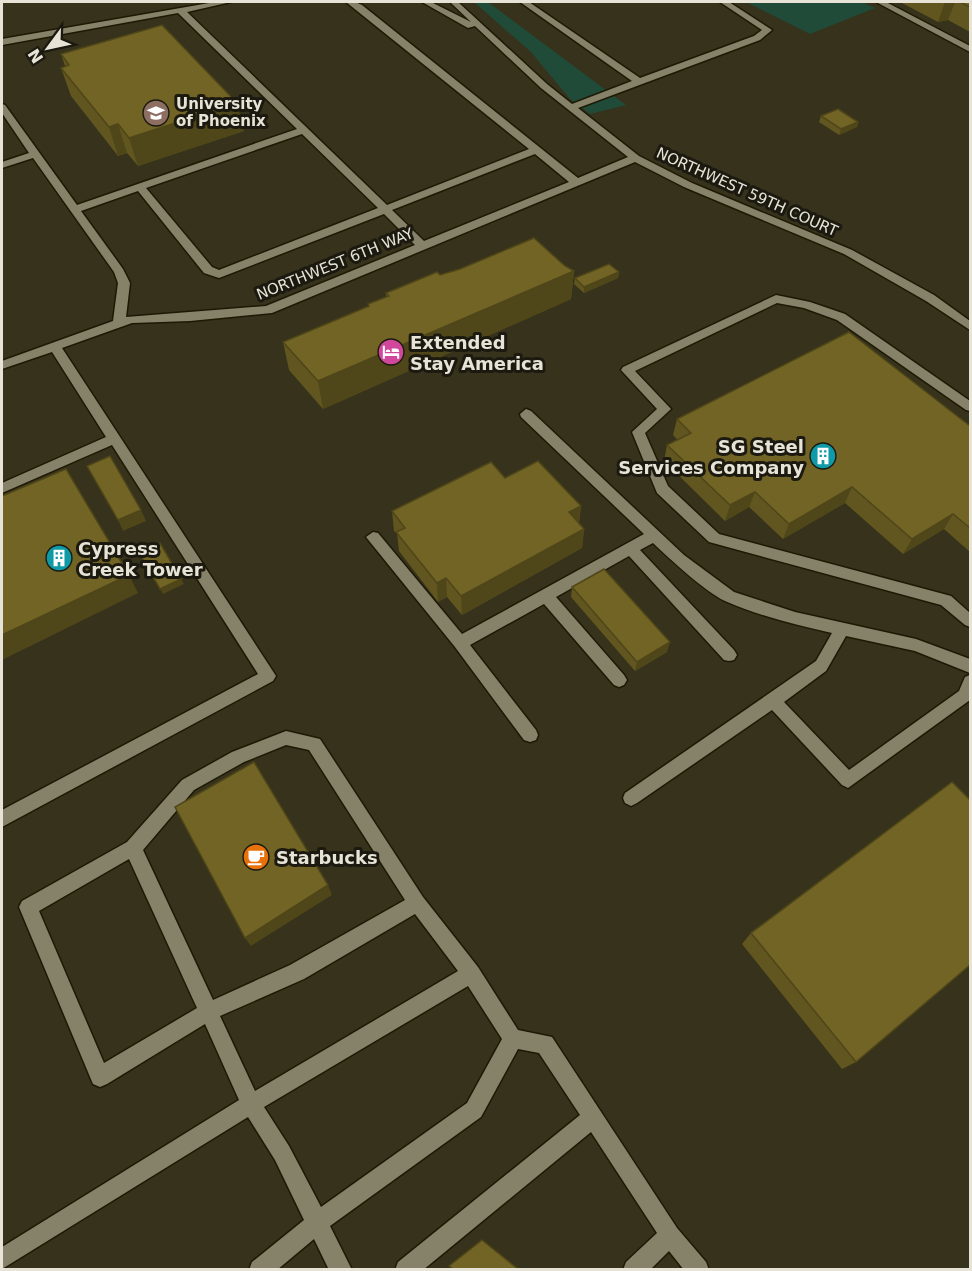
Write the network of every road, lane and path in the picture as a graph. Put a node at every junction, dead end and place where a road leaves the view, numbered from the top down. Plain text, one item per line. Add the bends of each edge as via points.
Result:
1 (227, 2) edge
2 (350, 2) edge
3 (426, 2) edge
4 (454, 2) edge
5 (524, 2) edge
6 (724, 2) edge
7 (880, 2) edge
8 (180, 10) junction
9 (2, 42) edge
10 (497, 42) junction
11 (970, 49) edge
12 (639, 82) junction
13 (572, 106) junction
14 (2, 107) edge
15 (304, 130) junction
16 (537, 150) junction
17 (36, 154) junction
18 (635, 158) junction
19 (2, 165) edge
20 (576, 182) junction
21 (140, 187) junction
22 (75, 209) junction
23 (385, 209) junction
24 (422, 245) junction
25 (119, 323) junction
26 (970, 326) edge
27 (55, 347) junction
28 (2, 365) edge
29 (970, 407) edge
30 (526, 414) dead end
31 (114, 439) junction
32 (2, 488) edge
33 (655, 536) junction
34 (373, 537) dead end
35 (631, 549) junction
36 (545, 596) junction
37 (970, 621) edge
38 (842, 628) junction
39 (460, 643) junction
40 (729, 655) dead end
41 (970, 666) edge
42 (619, 680) dead end
43 (970, 682) edge
44 (773, 701) junction
45 (530, 735) dead end
46 (632, 798) dead end
47 (2, 819) edge
48 (133, 848) junction
49 (417, 903) junction
50 (471, 974) junction
51 (209, 1011) junction
52 (513, 1039) junction
53 (251, 1104) junction
54 (593, 1117) junction
55 (318, 1222) junction
56 (670, 1234) junction
57 (2, 1259) edge
58 (260, 1269) edge
59 (341, 1269) edge
60 (406, 1269) edge
61 (634, 1269) edge
62 (698, 1269) edge

1 - 8 street
2 - 16 street
3 - 10 street, NORTHWEST 59TH COURT
4 - 10 street, NORTHWEST 59TH COURT
5 - 12 street
6 - 12 street via 768,30 757,38
7 - 11 street
8 - 9 street
8 - 15 street
10 - 13 street, NORTHWEST 59TH COURT
12 - 13 street
13 - 18 street, NORTHWEST 59TH COURT
14 - 17 street
15 - 21 street
15 - 23 street
16 - 20 street
16 - 23 street
17 - 19 street
17 - 22 street
18 - 20 street, NORTHWEST 6TH WAY
18 - 26 street, NORTHWEST 59TH COURT via 688,185 848,252 930,298
20 - 24 street, NORTHWEST 6TH WAY
21 - 22 street
21 - 23 street via 208,270 219,274
22 - 25 street via 124,283
23 - 24 street
24 - 25 street, NORTHWEST 6TH WAY via 268,310
25 - 27 street, NORTHWEST 6TH WAY
27 - 28 street, NORTHWEST 6TH WAY
27 - 31 street
29 - 37 street via 841,316 776,299 627,370 665,408 638,432 662,489 714,538 946,600
30 - 33 street
31 - 32 street
31 - 47 street via 268,676
33 - 35 street
33 - 38 street via 729,596 795,618
34 - 39 street
35 - 36 street
35 - 40 street
36 - 39 street
36 - 42 street
38 - 41 street via 916,645
38 - 44 street via 821,666
39 - 45 street
43 - 44 street via 965,695 848,780
44 - 46 street
48 - 49 street via 188,785 238,756 286,738 314,744
48 - 51 street
48 - 51 street via 28,907 100,1077
49 - 50 street
49 - 51 street via 297,972
50 - 52 street
50 - 53 street
51 - 53 street
52 - 54 street via 546,1044
52 - 55 street via 474,1110
53 - 55 street
53 - 57 street
54 - 56 street
54 - 60 street
55 - 58 street
55 - 59 street
56 - 61 street
56 - 62 street

